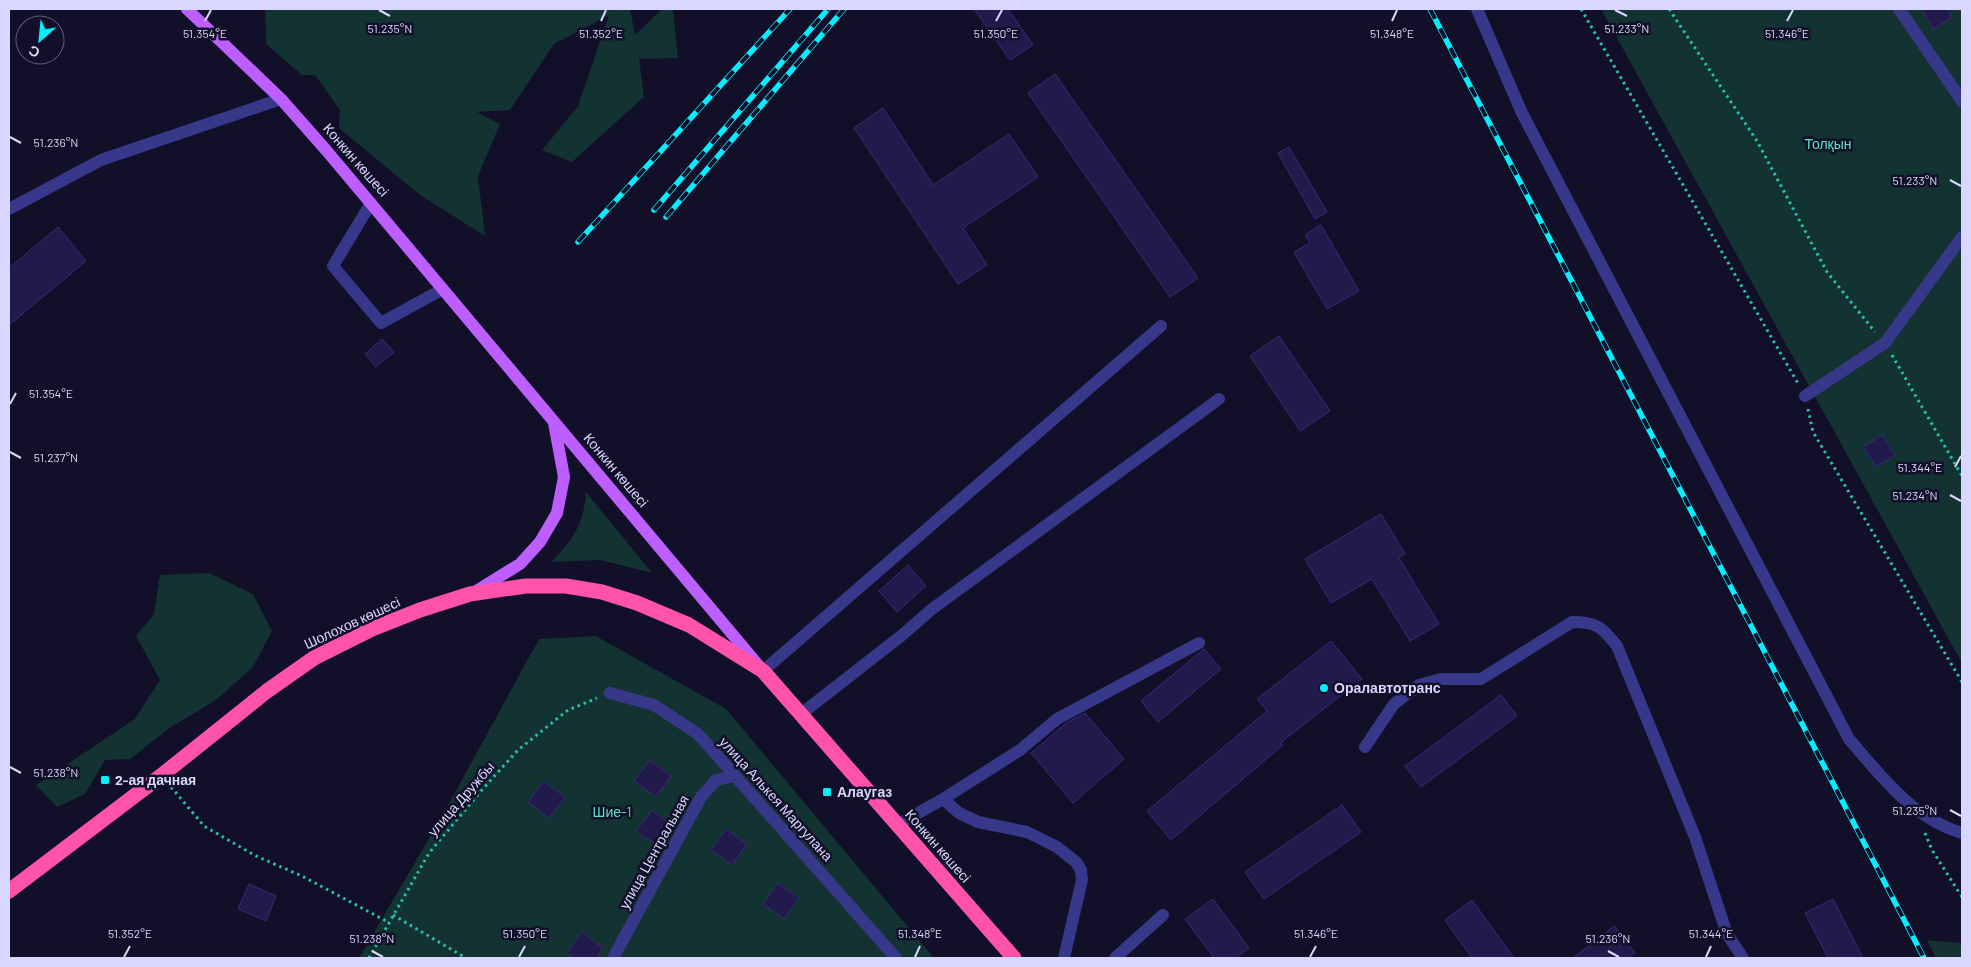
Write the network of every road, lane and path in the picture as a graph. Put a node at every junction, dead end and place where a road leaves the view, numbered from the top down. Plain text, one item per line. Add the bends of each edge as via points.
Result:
1 (187, 9) edge
2 (1476, 9) edge
3 (1581, 9) edge
4 (1669, 9) edge
5 (1899, 9) edge
6 (281, 99) junction
7 (1962, 101) edge
8 (371, 203) junction
9 (9, 209) edge
10 (1962, 237) edge
11 (443, 289) junction
12 (1161, 326) dead end
13 (1885, 344) junction
14 (1805, 396) junction
15 (1219, 399) dead end
16 (554, 420) junction
17 (1962, 476) edge
18 (470, 594) junction
19 (1199, 643) dead end
20 (763, 671) junction
21 (1962, 682) edge
22 (610, 694) joint
23 (801, 714) junction
24 (1365, 747) dead end
25 (162, 776) junction
26 (735, 776) junction
27 (943, 799) junction
28 (1916, 811) junction
29 (897, 825) junction
30 (1962, 833) edge
31 (9, 891) edge
32 (1962, 897) edge
33 (393, 915) junction
34 (1163, 915) dead end
35 (388, 922) junction
36 (368, 958) edge
37 (466, 958) edge
38 (613, 958) edge
39 (896, 958) edge
40 (1014, 958) edge
41 (1064, 958) edge
42 (1115, 958) edge
43 (1743, 958) edge

1 - 6 main road, Конкин көшесі
2 - 28 street via 1522,113 1849,739
3 - 14 path
4 - 13 path via 1757,141 1827,272
5 - 7 street
6 - 8 main road, Конкин көшесі
6 - 9 street via 101,160
8 - 11 main road, Конкин көшесі
8 - 11 street via 333,266 381,324
10 - 13 street
11 - 16 main road, Конкин көшесі
12 - 20 street
13 - 14 street
13 - 17 path
14 - 21 path via 1813,432
15 - 23 street via 932,609
16 - 18 main road via 564,476 557,512 540,542 520,564
16 - 20 main road, Конкин көшесі
18 - 20 highway, Шолохов көшесі via 526,586 566,586 602,592 689,625
18 - 25 highway, Шолохов көшесі via 420,610 314,658 267,691
19 - 27 street via 1057,719 1020,750
20 - 23 highway, Конкин көшесі
22 - 26 street, улица Алькея Маргулана via 654,705 698,734
22 - 33 path, улица Дружбы via 568,710 518,750 429,853
23 - 29 highway, Конкин көшесі
24 - 43 street via 1394,704 1419,685 1442,679 1481,679 1572,622 1589,622 1604,631 1617,646 1695,837 1727,934
25 - 31 highway, Шолохов көшесі
25 - 35 path via 204,826 256,856 302,876
26 - 38 street, улица Центральная via 716,780 701,797
26 - 39 street, улица Алькея Маргулана
27 - 29 street
27 - 41 street via 959,813 978,822 1027,832 1057,847 1076,862 1082,880
28 - 30 street via 1944,828
28 - 32 path via 1932,850
29 - 40 highway, Конкин көшесі
33 - 35 path, улица Дружбы
33 - 37 path
34 - 42 street
35 - 36 path, улица Дружбы

